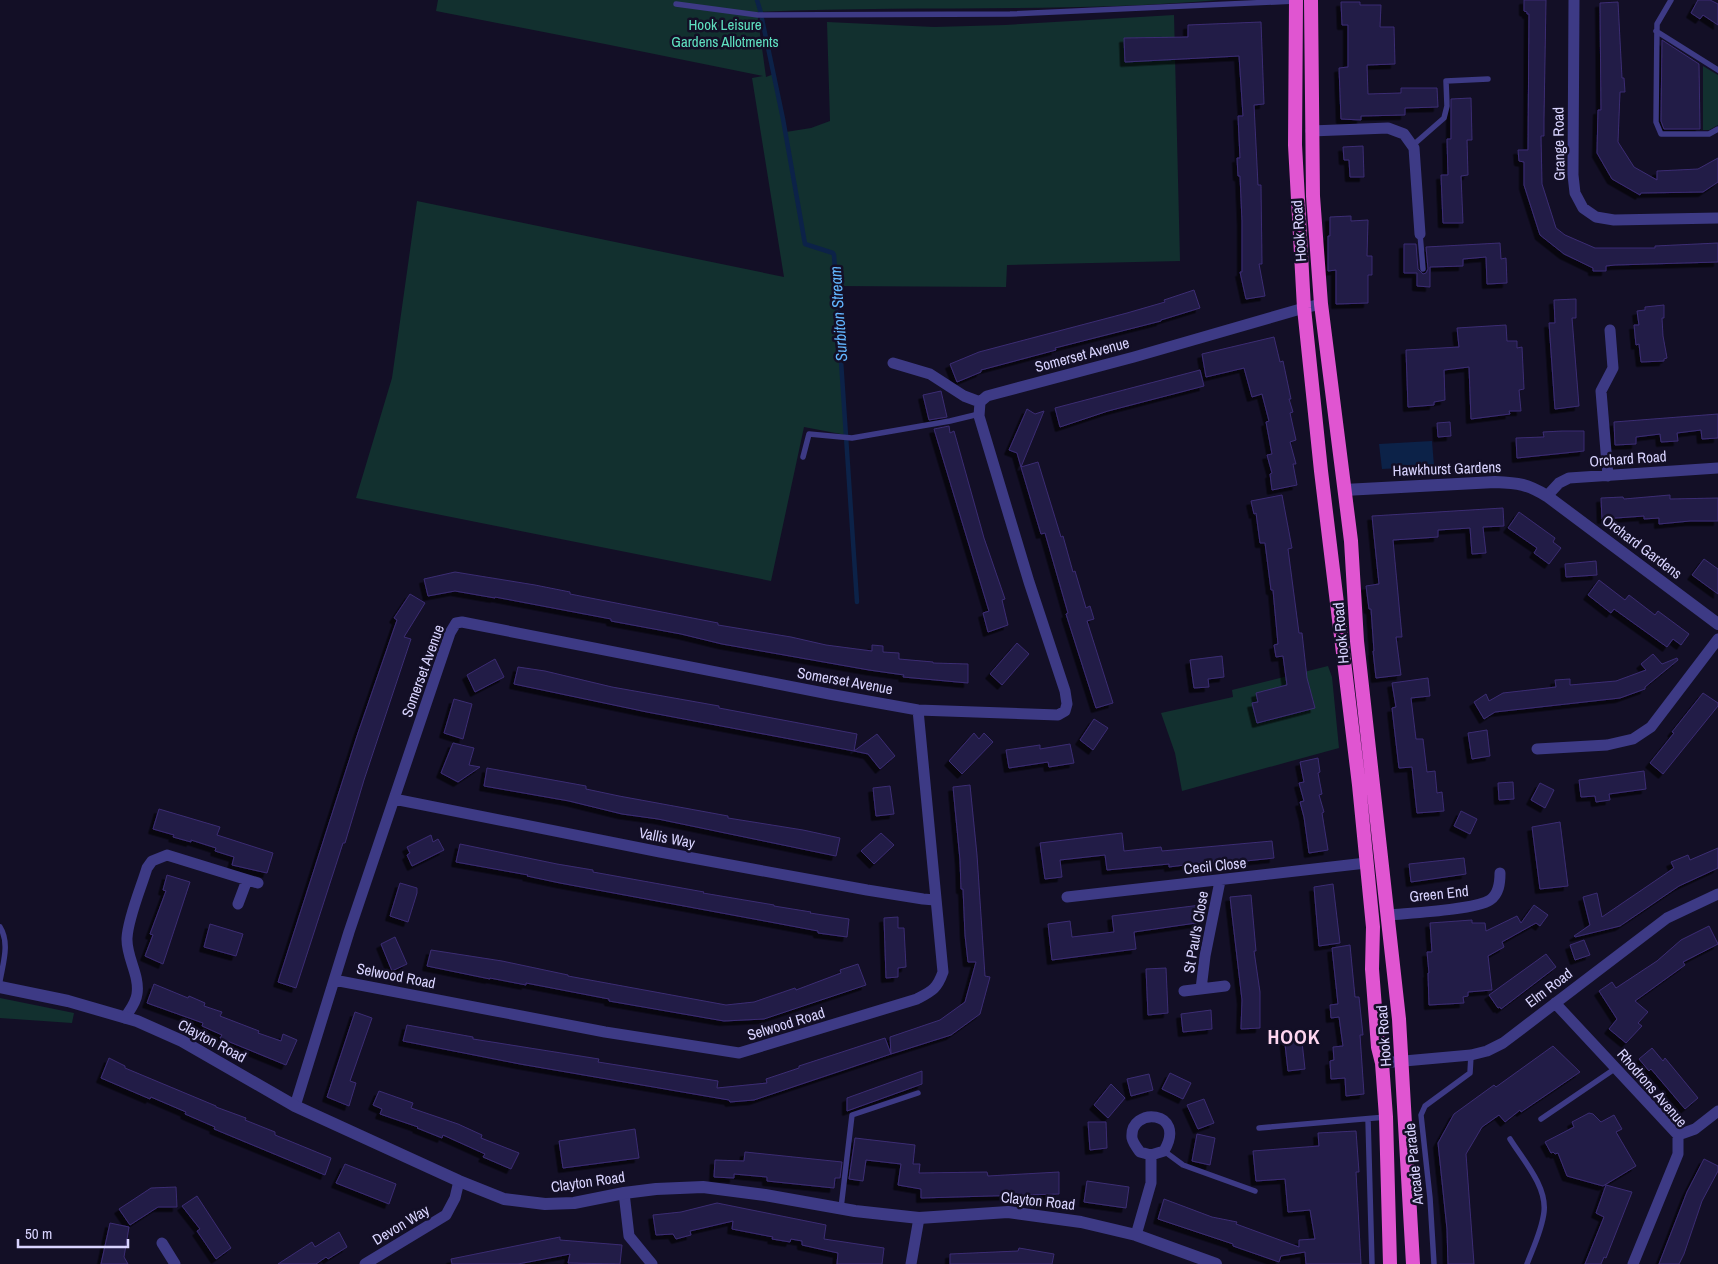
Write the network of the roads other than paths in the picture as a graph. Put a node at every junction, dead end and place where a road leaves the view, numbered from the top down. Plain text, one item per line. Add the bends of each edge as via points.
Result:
1 (1311, 0) edge
2 (1574, 0) edge
3 (1671, 0) edge
4 (1296, 1) edge
5 (676, 4) dead end
6 (1656, 31) junction
7 (1718, 70) edge
8 (1488, 79) dead end
9 (1718, 129) edge
10 (1311, 131) junction
11 (1412, 146) junction
12 (1718, 218) edge
13 (1420, 234) joint
14 (1423, 269) dead end
15 (1320, 304) junction
16 (1304, 308) junction
17 (1610, 330) dead end
18 (893, 363) dead end
19 (980, 408) junction
20 (803, 457) dead end
21 (1718, 468) edge
22 (1608, 476) junction
23 (1344, 490) junction
24 (1547, 496) junction
25 (1718, 624) edge
26 (1718, 640) edge
27 (918, 710) junction
28 (1537, 749) dead end
29 (394, 799) junction
30 (1366, 863) junction
31 (1500, 872) dead end
32 (246, 880) junction
33 (1220, 881) junction
34 (258, 883) dead end
35 (1718, 894) edge
36 (1068, 897) dead end
37 (935, 900) junction
38 (238, 904) dead end
39 (1388, 915) junction
40 (0, 926) edge
41 (334, 980) junction
42 (0, 981) edge
43 (1225, 986) dead end
44 (0, 987) edge
45 (1201, 988) junction
46 (1184, 990) dead end
47 (1555, 1002) junction
48 (125, 1018) junction
49 (1471, 1054) junction
50 (1403, 1061) junction
51 (1382, 1063) junction
52 (1616, 1068) junction
53 (918, 1093) dead end
54 (294, 1106) junction
55 (1718, 1111) edge
56 (1386, 1117) junction
57 (1368, 1119) junction
58 (1541, 1119) dead end
59 (1259, 1128) dead end
60 (1678, 1135) junction
61 (1510, 1140) dead end
62 (1164, 1151) junction
63 (1151, 1155) junction
64 (459, 1181) junction
65 (1255, 1191) dead end
66 (624, 1193) junction
67 (841, 1208) junction
68 (919, 1218) junction
69 (1136, 1235) junction
70 (162, 1243) dead end
71 (1189, 1260) edge
72 (372, 1262) edge
73 (175, 1264) edge
74 (652, 1264) edge
75 (911, 1264) edge
76 (1216, 1264) edge
77 (1372, 1264) edge
78 (1390, 1264) edge
79 (1413, 1264) edge
80 (1434, 1264) edge
81 (1527, 1264) edge
82 (1633, 1264) edge

1 - 10 highway, Hook Road
2 - 12 street, Grange Road via 1573,175 1575,193 1583,208 1596,217 1614,220
3 - 6 lane
4 - 5 lane via 1010,14 758,15
4 - 16 highway, Hook Road via 1295,145
6 - 7 lane
6 - 9 lane via 1656,122 1661,134 1710,134
8 - 11 lane via 1446,81 1444,118
10 - 11 street via 1388,128 1404,134
10 - 15 highway, Hook Road
11 - 13 street
13 - 14 lane
15 - 16 street, Somerset Avenue
15 - 23 highway, Hook Road
16 - 19 street, Somerset Avenue via 987,396
16 - 30 highway, Hook Road
17 - 22 street via 1613,368 1601,391
18 - 19 street via 930,374
19 - 20 lane via 950,421 852,438 809,434
19 - 27 street, Somerset Avenue via 1068,704 1058,715
21 - 22 street, Orchard Road
22 - 24 street, Orchard Road via 1569,478
23 - 24 street, Hawkhurst Gardens via 1513,482
23 - 39 highway, Hook Road via 1351,541 1357,642
24 - 25 street, Orchard Gardens
26 - 28 street via 1652,727 1633,739 1607,745
27 - 29 street, Somerset Avenue via 456,623
27 - 37 street, Selwood Road
29 - 37 street, Vallis Way via 660,852
29 - 41 street, Somerset Avenue
30 - 33 street, Cecil Close
30 - 51 highway, Hook Road via 1373,927 1372,969 1378,1047
31 - 39 street, Green End via 1500,887 1490,900 1474,906
32 - 34 street
32 - 38 street
32 - 48 street via 167,855 152,861 147,868 127,936 126,948 137,994
33 - 36 street, Cecil Close
33 - 45 street, St Paul's Close
35 - 47 street, Elm Road via 1667,918
37 - 41 street, Selwood Road via 942,972 934,990 917,999 739,1053 605,1032
39 - 50 highway, Hook Road
40 - 42 lane via 6,952
41 - 54 street, Somerset Avenue
43 - 45 street, St Paul's Close
44 - 48 street, Clayton Road via 68,1001
45 - 46 street, St Paul's Close
47 - 49 street, Elm Road via 1502,1043 1487,1051
47 - 52 street, Rhodrons Avenue
48 - 54 street, Clayton Road via 182,1041
49 - 50 street, Elm Road
49 - 80 lane, Arcade Parade via 1470,1073 1425,1106 1421,1115
50 - 51 street, Elm Road
50 - 79 highway, Hook Road
51 - 56 highway, Hook Road
52 - 58 lane
52 - 60 street, Rhodrons Avenue
53 - 67 lane via 852,1115
54 - 64 street, Clayton Road
55 - 60 street via 1695,1129
56 - 57 lane
56 - 78 highway, Hook Road
57 - 59 lane
57 - 77 lane
60 - 82 street, Rhodrons Avenue via 1678,1154
61 - 81 lane via 1537,1181 1544,1205 1543,1220
62 - 63 street
62 - 63 street via 1171,1131 1166,1121 1154,1116 1141,1119 1133,1127 1132,1140 1140,1152
62 - 65 lane via 1183,1165
63 - 69 street via 1151,1183
64 - 66 street, Clayton Road via 504,1199 546,1204 574,1203
64 - 72 street, Devon Way via 456,1198 446,1215
66 - 67 street, Clayton Road via 703,1187
66 - 74 street via 629,1236
67 - 68 street, Clayton Road
68 - 69 street, Clayton Road via 1008,1212 1081,1222
68 - 75 street
69 - 71 street, Clayton Road
70 - 73 street
71 - 76 street, Clayton Road

